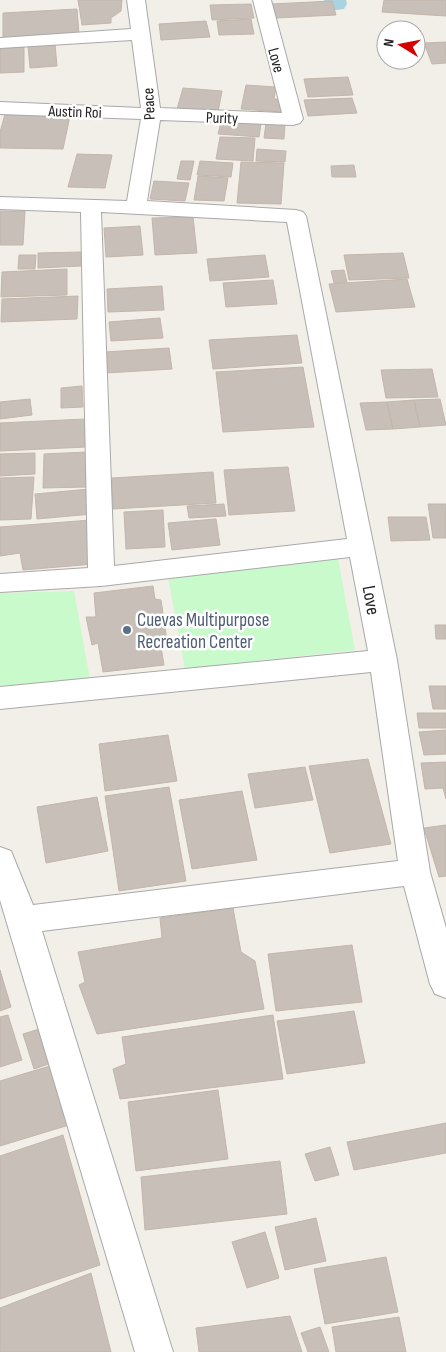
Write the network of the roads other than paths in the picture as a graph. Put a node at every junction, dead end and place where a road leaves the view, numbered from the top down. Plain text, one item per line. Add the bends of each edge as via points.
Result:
1 (136, 0) edge
2 (262, 0) edge
3 (141, 34) junction
4 (0, 43) edge
5 (0, 108) edge
6 (151, 114) junction
7 (293, 119) joint
8 (0, 203) edge
9 (91, 205) junction
10 (136, 207) junction
11 (362, 546) junction
12 (102, 577) junction
13 (0, 583) edge
14 (383, 660) junction
15 (0, 698) edge
16 (0, 860) edge
17 (415, 872) junction
18 (23, 920) junction
19 (446, 984) edge
20 (154, 1352) edge

1 - 3 street, Peace
2 - 7 street, Love
3 - 4 street
3 - 6 street, Peace
5 - 6 street, Austin Roi
6 - 7 street, Purity
6 - 10 street, Peace
8 - 9 street
9 - 10 street
9 - 12 street
10 - 11 street, Love via 296,216
11 - 12 street
11 - 14 street, Love
12 - 13 street
14 - 15 street
14 - 17 street, Love
16 - 18 street
17 - 18 street
17 - 19 street, Love
18 - 20 street

